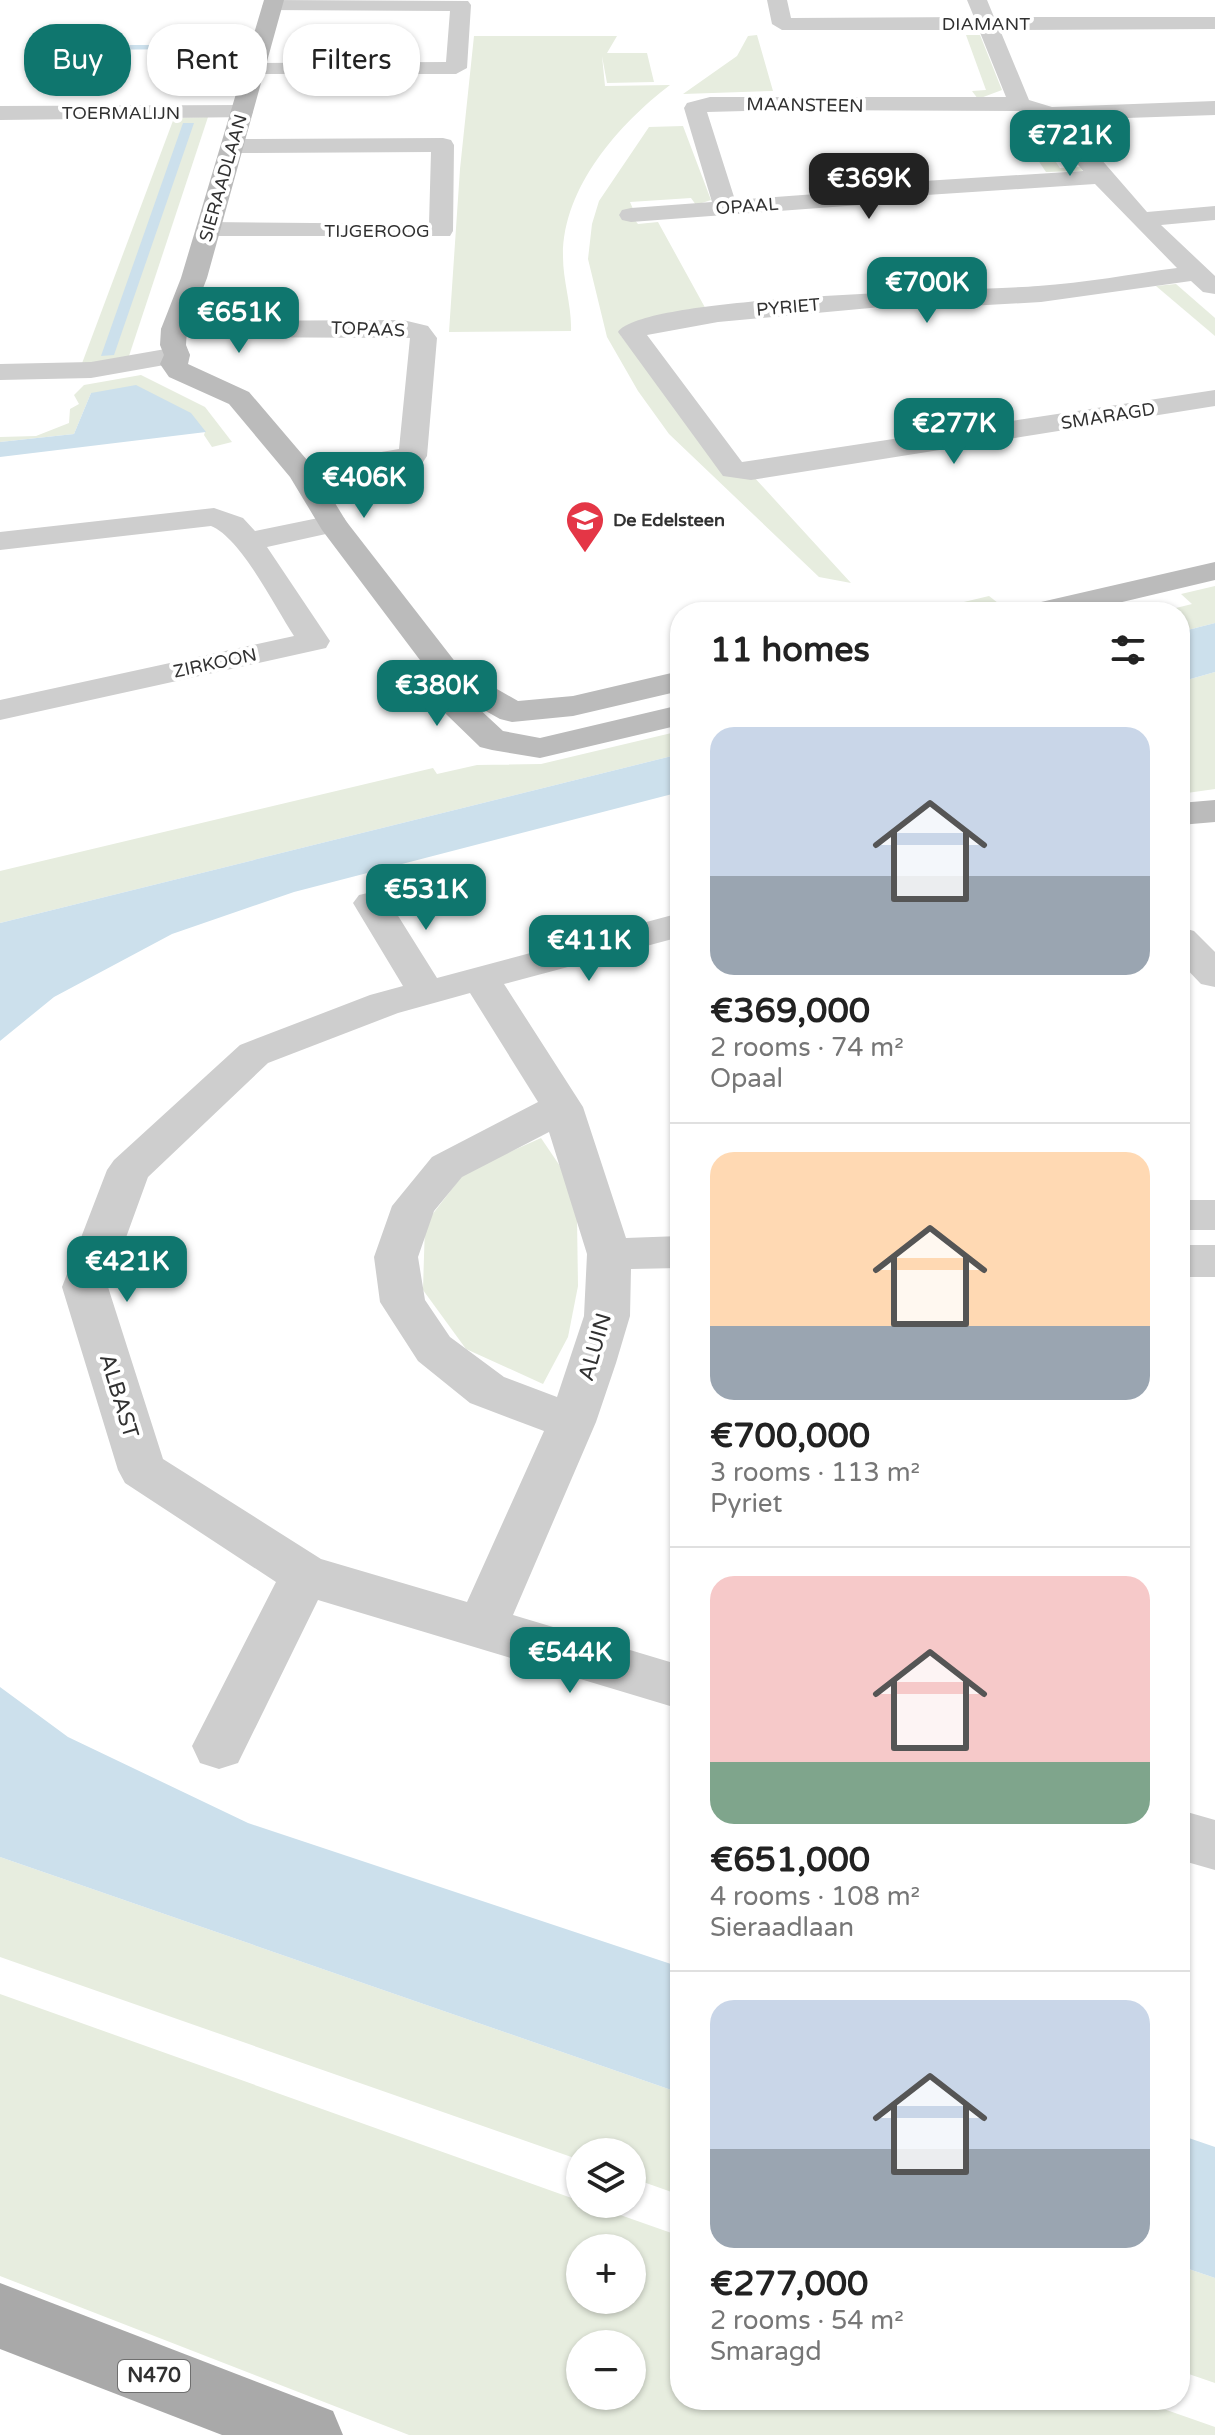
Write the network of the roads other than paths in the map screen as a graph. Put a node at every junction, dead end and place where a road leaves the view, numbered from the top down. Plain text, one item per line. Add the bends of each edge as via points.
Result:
1 (777, 0) edge
2 (977, 0) edge
3 (1142, 0) edge
4 (273, 3) edge
5 (1215, 23) edge
6 (267, 24) edge
7 (985, 24) junction
8 (1153, 24) junction
9 (267, 69) edge
10 (246, 96) edge
11 (1020, 104) junction
12 (1215, 108) edge
13 (242, 112) junction
14 (0, 113) edge
15 (1050, 114) junction
16 (232, 146) junction
17 (1101, 177) junction
18 (726, 208) junction
19 (1215, 213) edge
20 (631, 215) dead end
21 (1141, 220) junction
22 (208, 229) junction
23 (1206, 281) edge
24 (175, 342) junction
25 (0, 372) edge
26 (1215, 398) edge
27 (725, 455) joint
28 (303, 473) junction
29 (333, 524) junction
30 (0, 541) edge
31 (248, 542) junction
32 (1215, 571) edge
33 (1082, 602) edge
34 (448, 675) junction
35 (670, 683) edge
36 (0, 710) edge
37 (670, 717) edge
38 (1215, 811) edge
39 (1190, 813) edge
40 (372, 903) dead end
41 (670, 928) edge
42 (1190, 949) edge
43 (1215, 975) edge
44 (481, 980) junction
45 (427, 994) junction
46 (562, 1107) junction
47 (1190, 1215) edge
48 (1215, 1215) edge
49 (670, 1252) edge
50 (609, 1254) junction
51 (1190, 1261) edge
52 (1215, 1261) edge
53 (572, 1422) junction
54 (305, 1575) junction
55 (481, 1629) junction
56 (670, 1684) edge
57 (219, 1746) dead end
58 (1190, 1838) edge
59 (1215, 1845) edge
60 (0, 2316) edge
61 (309, 2435) edge

1 - 7 street, DIAMANT via 782,24
2 - 7 street
3 - 8 street
4 - 6 street, SIERAADLAAN
4 - 9 street via 461,5 456,68
5 - 8 street, DIAMANT
7 - 8 street, DIAMANT
7 - 11 street
10 - 13 street, SIERAADLAAN
11 - 15 street
11 - 18 street, MAANSTEEN via 870,106 834,101 695,108
12 - 15 street
13 - 14 street, TOERMALIJN
13 - 16 street, SIERAADLAAN
15 - 17 street
16 - 22 street, SIERAADLAAN
16 - 22 street, TIJGEROOG via 443,145 441,231
17 - 18 street, OPAAL via 924,187 873,197
17 - 21 street
18 - 20 street, OPAAL
19 - 21 street
21 - 23 street
22 - 24 street, SIERAADLAAN
23 - 27 street, PYRIET via 933,300 892,298 718,314 631,332
24 - 25 street via 81,371
24 - 28 street via 179,371 239,398
24 - 28 street, TOPAAS via 403,328 419,332 424,338 413,456
26 - 27 street, SMARAGD via 751,471 733,470
28 - 29 street
29 - 31 street
29 - 34 street
30 - 31 street, ZIRKOON via 214,517 232,524
31 - 36 street, ZIRKOON via 314,641
32 - 33 street
34 - 35 street via 512,712 573,706
34 - 37 street via 458,707 492,740 540,748
38 - 39 street
40 - 45 street
41 - 44 street, ALBAST
42 - 43 street
44 - 45 street, ALBAST
44 - 46 street, ALUIN
45 - 54 street, ALBAST via 384,1004 254,1054 129,1170 85,1287 142,1470
46 - 50 street, ALUIN
46 - 53 street via 447,1167 414,1206 396,1257 403,1302 434,1349 487,1390
47 - 48 street
49 - 50 street
50 - 53 street, ALUIN via 607,1316
51 - 52 street
53 - 55 street, ALUIN
54 - 55 street, ALBAST
54 - 57 street
55 - 56 street, ALBAST
58 - 59 street
60 - 61 main road, N470

